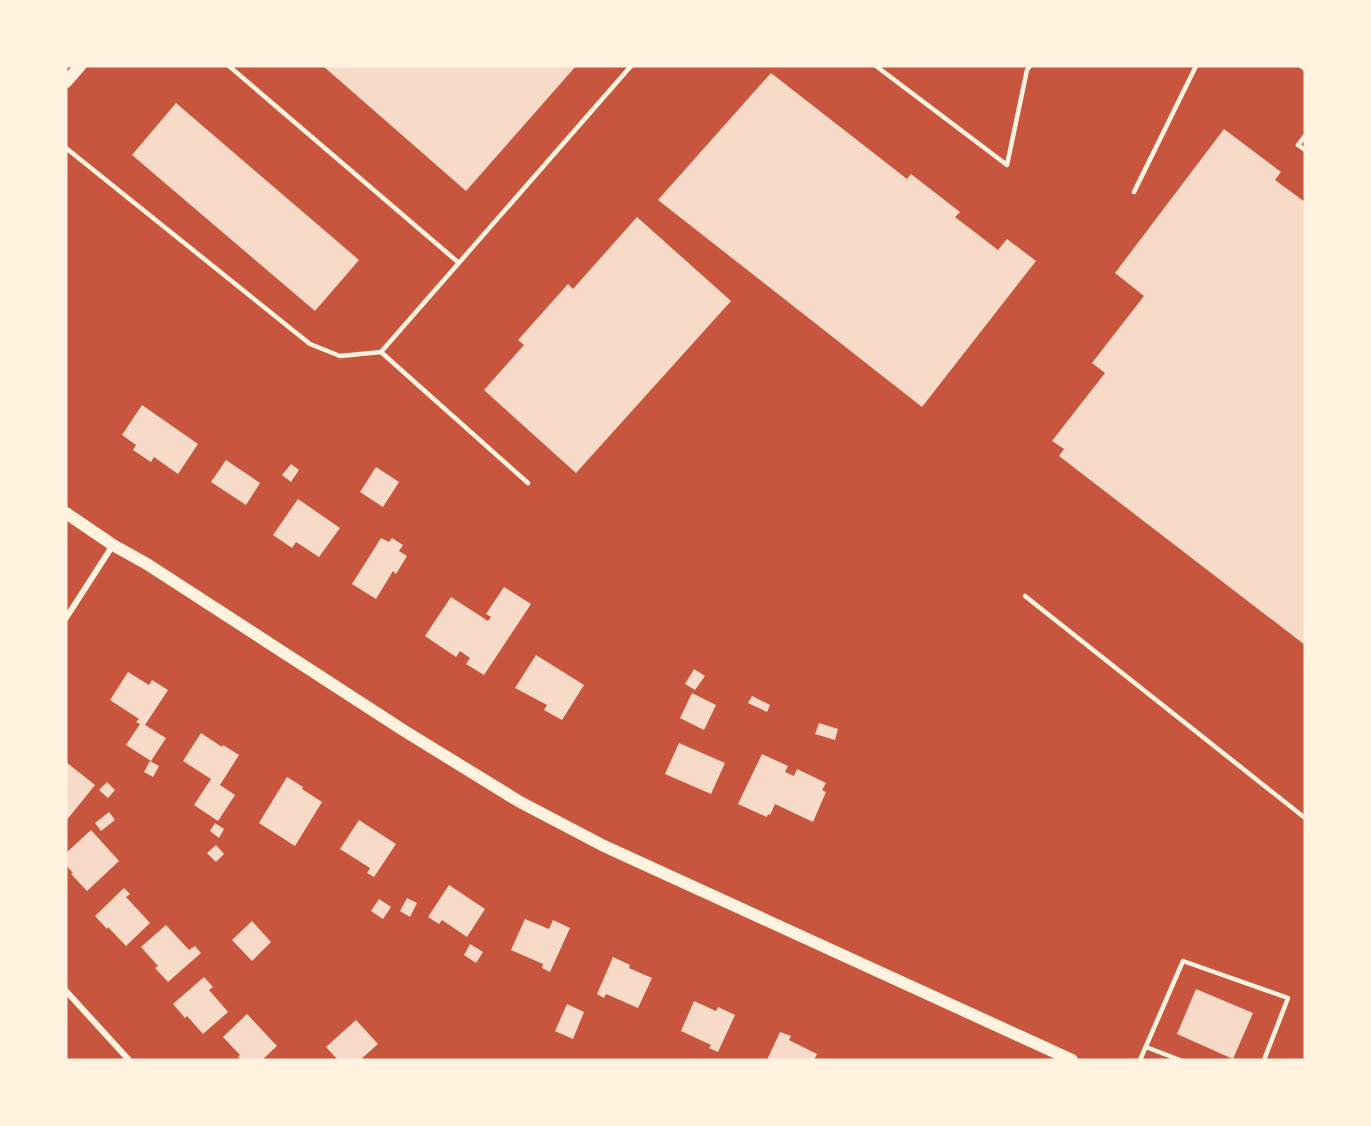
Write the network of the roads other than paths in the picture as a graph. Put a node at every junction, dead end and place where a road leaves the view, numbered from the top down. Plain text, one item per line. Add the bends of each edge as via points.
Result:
1 (80, 66) edge
2 (230, 66) edge
3 (630, 66) edge
4 (876, 66) edge
5 (1030, 66) edge
6 (1196, 66) edge
7 (66, 82) edge
8 (1305, 136) edge
9 (66, 148) edge
10 (1305, 150) edge
11 (1134, 192) dead end
12 (459, 263) junction
13 (381, 352) junction
14 (528, 483) dead end
15 (66, 513) edge
16 (113, 545) junction
17 (1025, 596) dead end
18 (66, 618) edge
19 (1305, 818) edge
20 (66, 991) edge
21 (1146, 1047) junction
22 (129, 1060) edge
23 (1072, 1060) edge
24 (1140, 1060) edge
25 (1180, 1060) edge
26 (1264, 1060) edge

1 - 7 main road
2 - 12 lane
3 - 12 lane
4 - 5 lane via 1007,165
6 - 11 lane
8 - 10 lane via 1298,145
9 - 13 lane via 310,344 340,356
12 - 13 lane
13 - 14 lane
15 - 16 main road
16 - 18 street
16 - 23 main road via 520,802 604,846
17 - 19 lane
20 - 22 street
21 - 24 lane
21 - 25 lane
21 - 26 lane via 1183,961 1288,998

